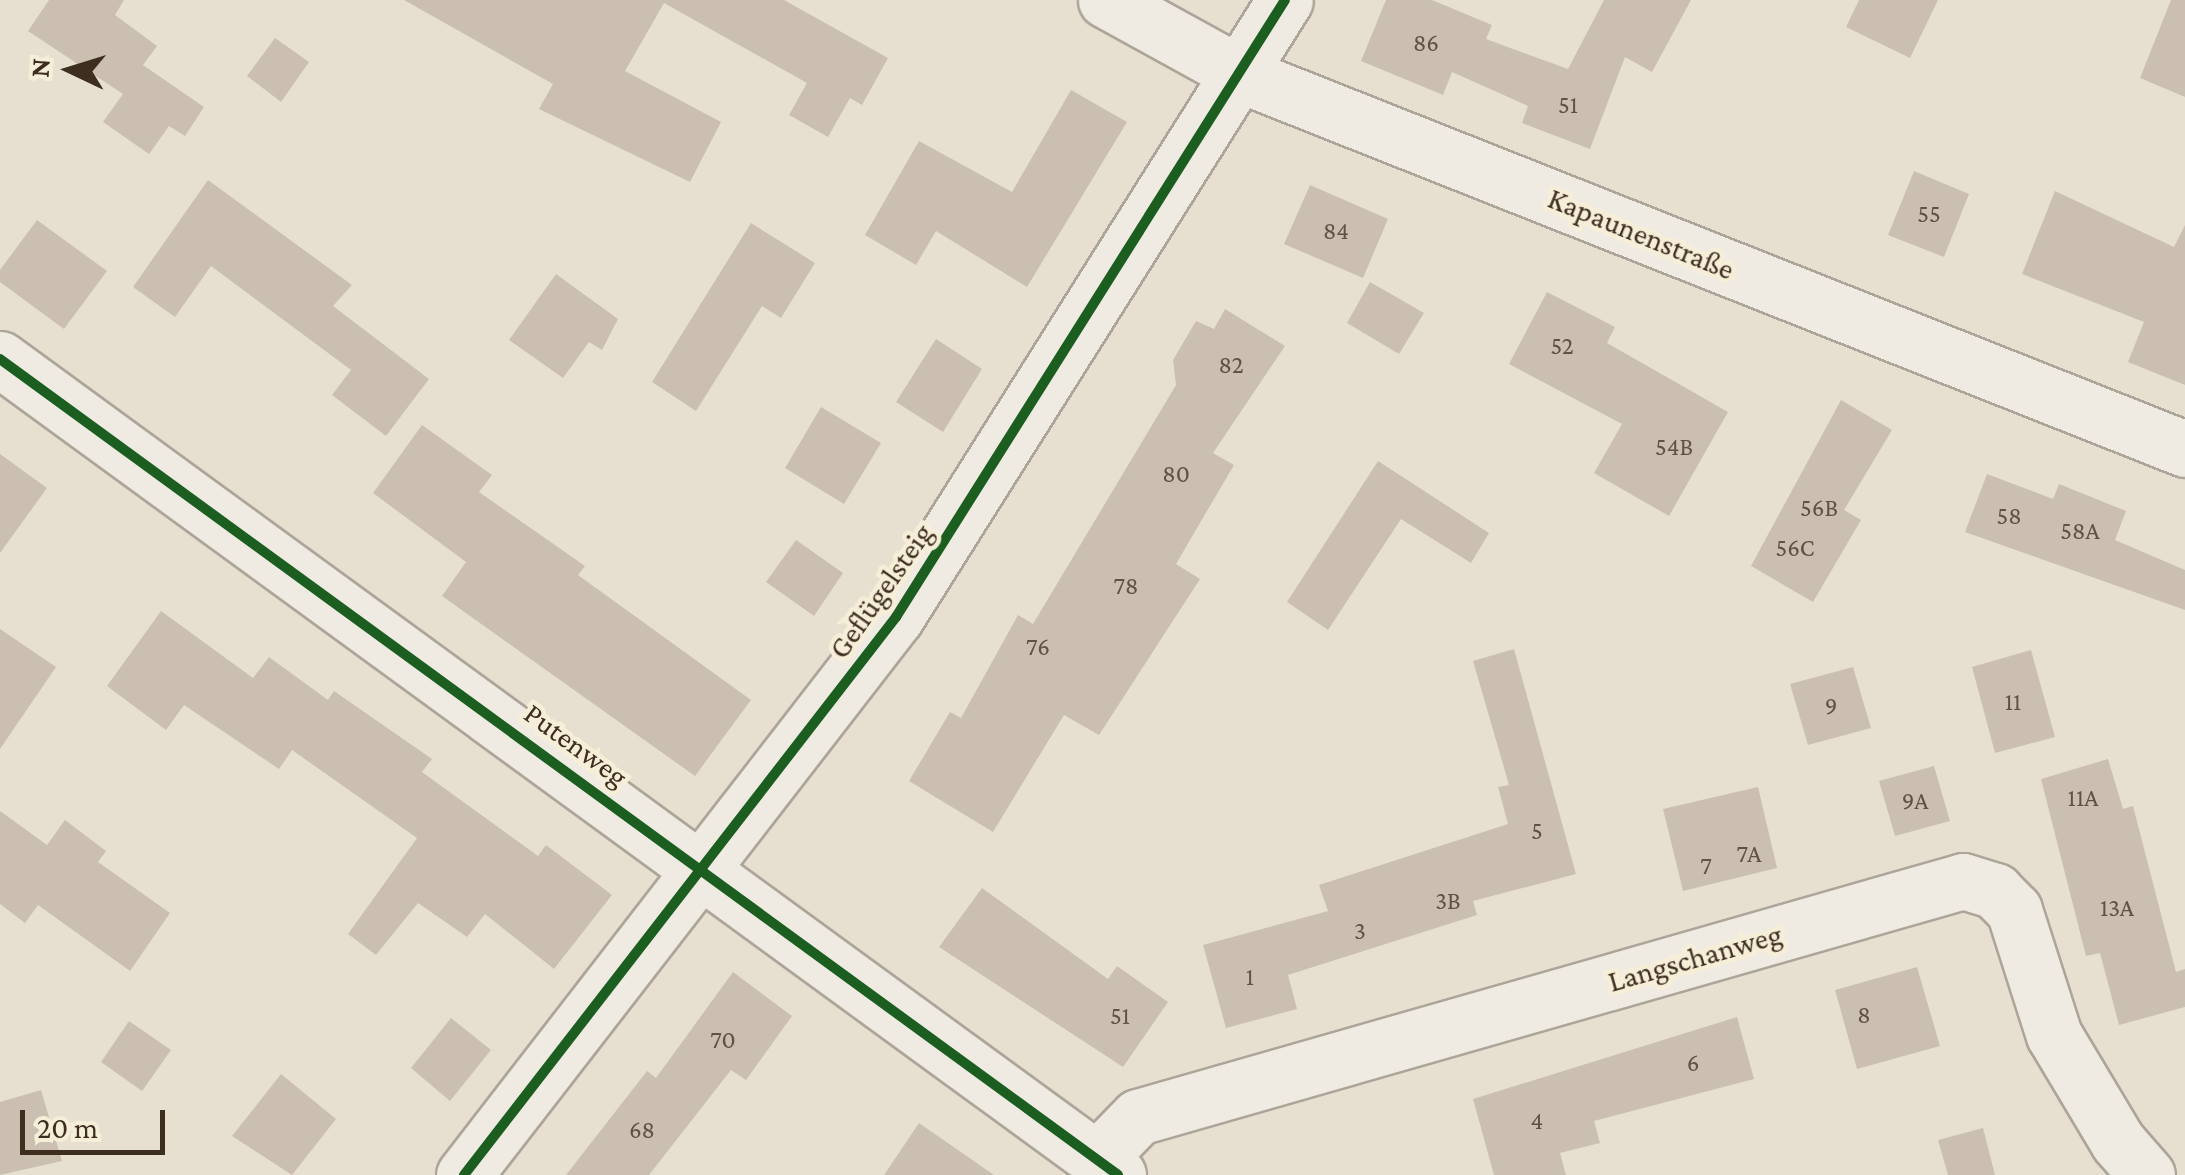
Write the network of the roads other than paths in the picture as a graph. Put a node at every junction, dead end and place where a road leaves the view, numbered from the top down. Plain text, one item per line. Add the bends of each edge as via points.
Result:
1 (1106, 0) edge
2 (1285, 0) edge
3 (1244, 76) junction
4 (0, 359) edge
5 (2185, 448) edge
6 (706, 870) junction
7 (1107, 1167) edge
8 (464, 1175) edge
9 (2147, 1175) edge

1 - 3 street, Kapaunenstraße
2 - 3 street, Geflügelsteig
3 - 5 street, Kapaunenstraße
3 - 6 street, Geflügelsteig via 896,618
4 - 6 street, Putenweg
6 - 7 street, Putenweg via 760,919
6 - 8 street, Geflügelsteig
7 - 9 street, Langschanweg via 1138,1117 1963,881 1995,892 2014,910 2054,1035 2118,1142

